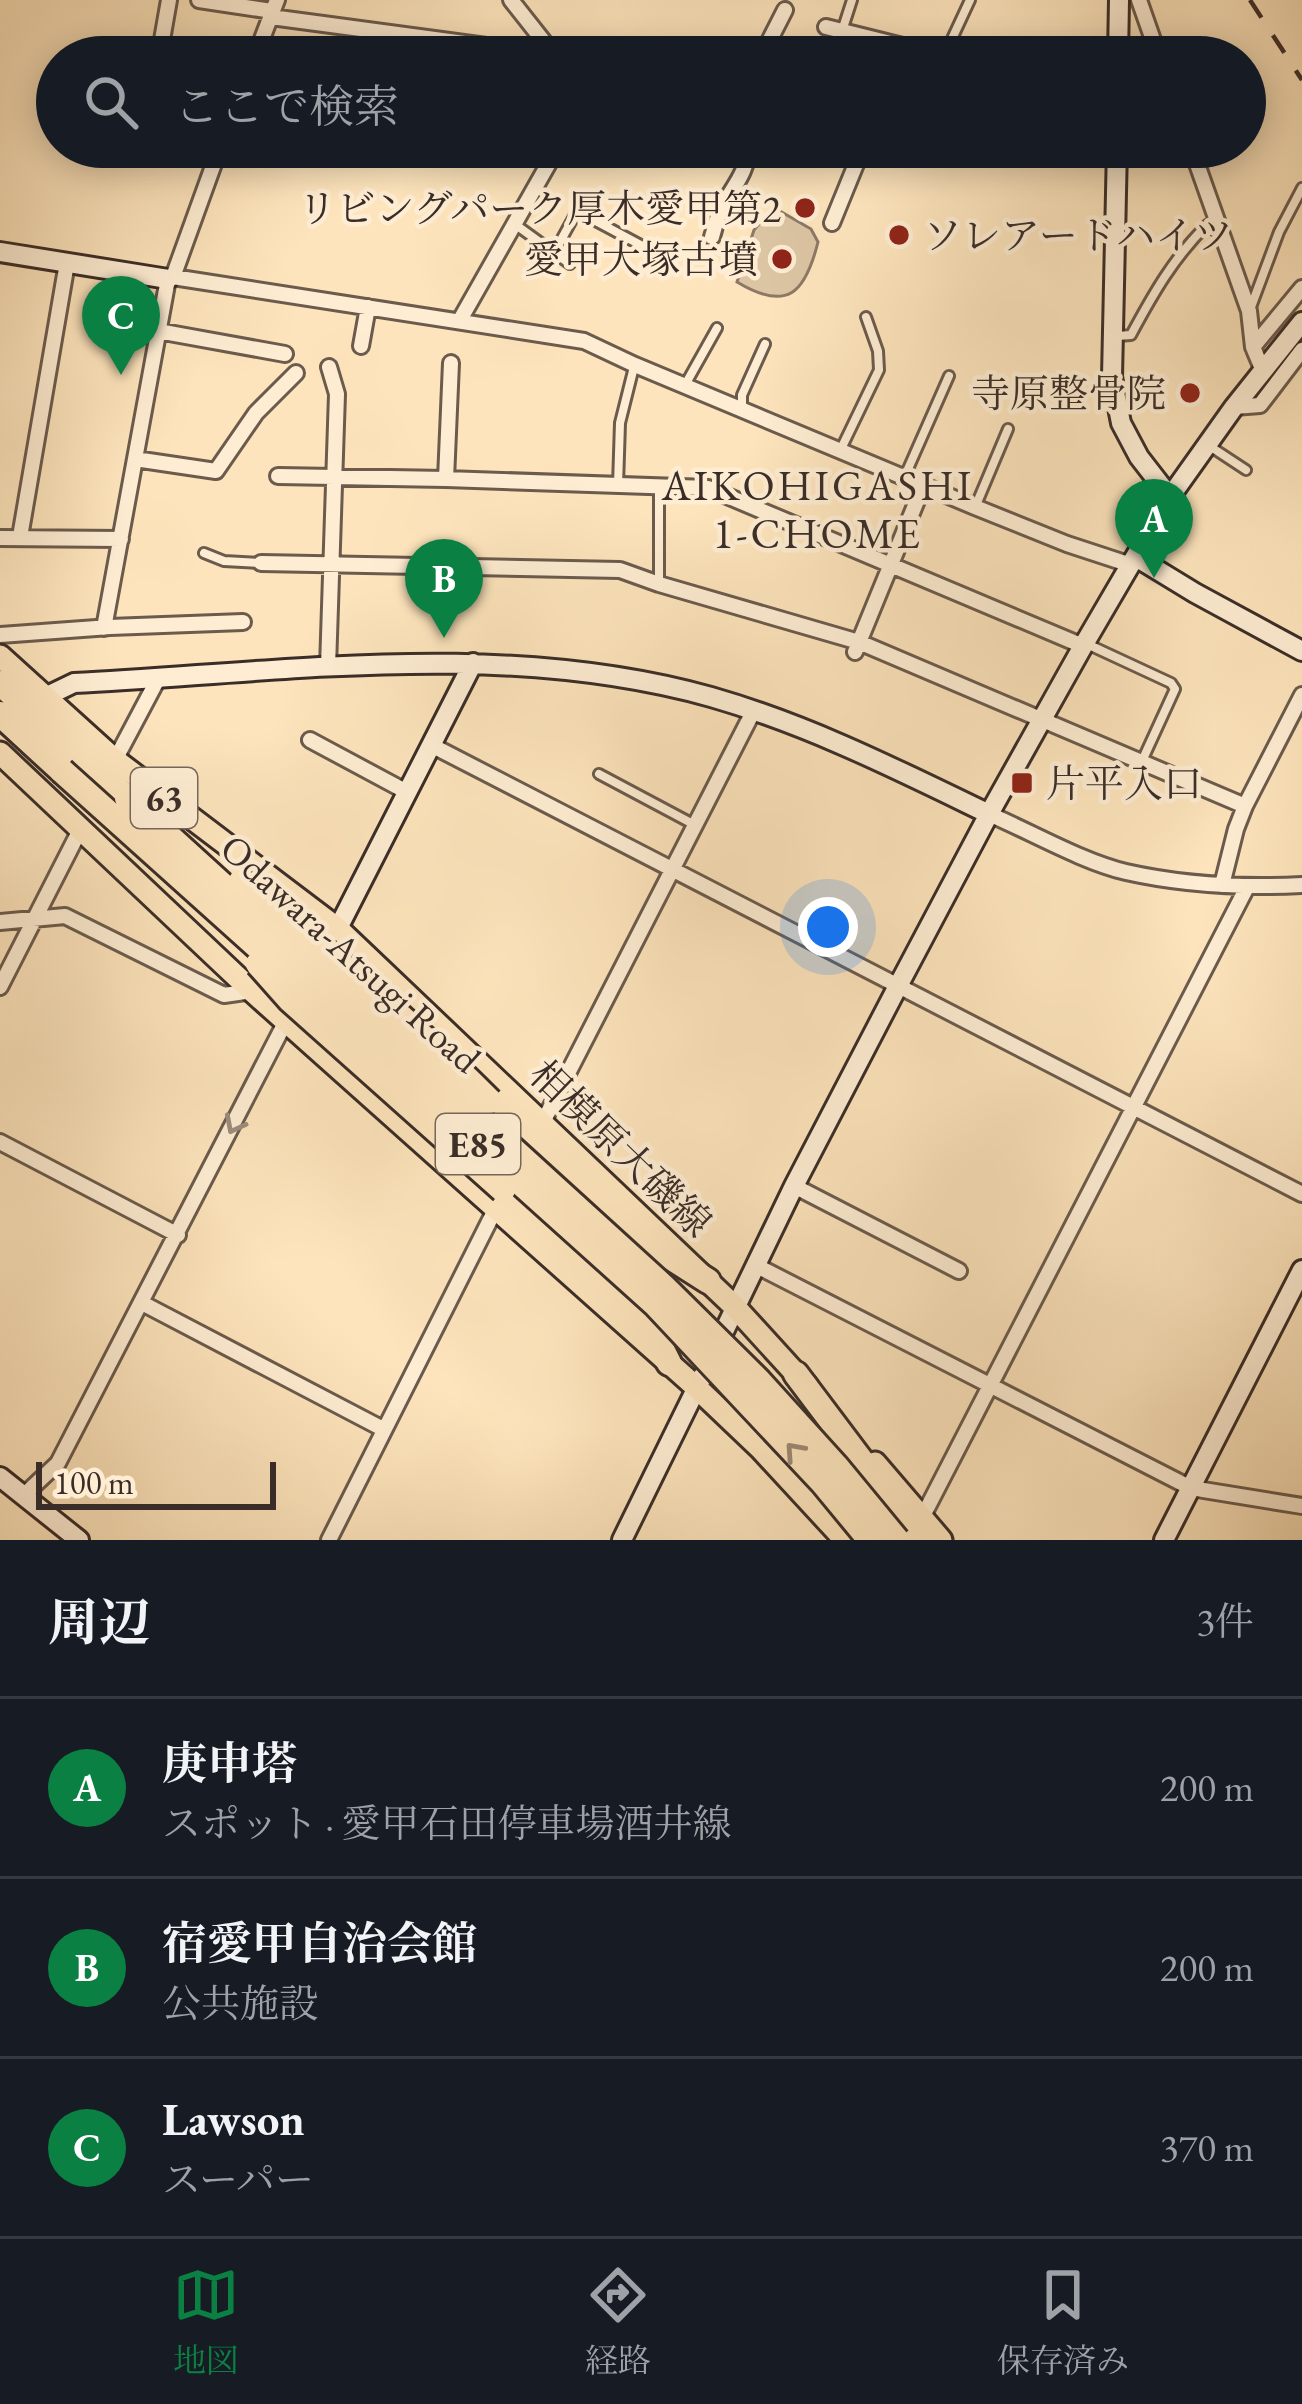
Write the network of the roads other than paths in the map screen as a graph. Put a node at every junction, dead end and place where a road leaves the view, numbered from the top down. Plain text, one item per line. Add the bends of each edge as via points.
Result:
1 (169, 0) edge
2 (200, 0) edge
3 (511, 0) edge
4 (852, 0) edge
5 (970, 0) edge
6 (1119, 0) edge
7 (1139, 0) edge
8 (273, 9) edge
9 (784, 10) dead end
10 (834, 29) joint
11 (163, 36) edge
12 (402, 36) edge
13 (539, 36) edge
14 (771, 36) edge
15 (858, 36) edge
16 (955, 36) edge
17 (1118, 36) edge
18 (1152, 36) edge
19 (212, 168) edge
20 (546, 168) edge
21 (744, 168) edge
22 (852, 168) edge
23 (1116, 168) edge
24 (1198, 168) edge
25 (1302, 188) edge
26 (832, 223) dead end
27 (514, 224) junction
28 (1222, 236) junction
29 (712, 237) dead end
30 (556, 251) junction
31 (0, 252) edge
32 (665, 258) dead end
33 (67, 263) junction
34 (570, 264) dead end
35 (170, 278) junction
36 (1302, 288) edge
37 (368, 307) junction
38 (1250, 311) junction
39 (866, 316) dead end
40 (460, 320) junction
41 (1302, 322) edge
42 (717, 328) dead end
43 (158, 331) junction
44 (1112, 337) junction
45 (765, 344) dead end
46 (361, 346) dead end
47 (1253, 347) junction
48 (1302, 350) edge
49 (285, 354) dead end
50 (451, 363) dead end
51 (635, 365) junction
52 (329, 367) dead end
53 (1263, 371) junction
54 (296, 373) dead end
55 (949, 376) dead end
56 (685, 385) junction
57 (1234, 407) junction
58 (742, 410) junction
59 (1009, 429) dead end
60 (1208, 445) junction
61 (840, 451) junction
62 (135, 459) junction
63 (1246, 470) dead end
64 (278, 476) dead end
65 (333, 477) junction
66 (446, 478) junction
67 (904, 478) junction
68 (618, 485) junction
69 (659, 486) junction
70 (923, 486) junction
71 (1170, 497) junction
72 (975, 507) junction
73 (20, 537) junction
74 (0, 538) edge
75 (121, 539) junction
76 (204, 553) dead end
77 (1134, 561) junction
78 (261, 563) joint
79 (890, 563) junction
80 (329, 565) junction
81 (659, 584) junction
82 (243, 622) dead end
83 (104, 628) junction
84 (0, 635) edge
85 (1084, 645) junction
86 (857, 647) junction
87 (1302, 651) edge
88 (0, 656) edge
89 (473, 663) junction
90 (328, 667) junction
91 (159, 677) junction
92 (0, 683) edge
93 (1302, 695) edge
94 (45, 697) junction
95 (754, 710) junction
96 (0, 714) edge
97 (1043, 718) junction
98 (310, 740) dead end
99 (431, 745) junction
100 (0, 753) edge
101 (115, 760) junction
102 (1142, 761) junction
103 (69, 762) junction
104 (619, 766) dead end
105 (599, 774) dead end
106 (612, 781) junction
107 (407, 792) junction
108 (128, 798) junction
109 (1245, 806) junction
110 (989, 814) junction
111 (695, 825) junction
112 (81, 828) junction
113 (673, 869) junction
114 (1222, 885) junction
115 (1302, 885) edge
116 (1247, 887) junction
117 (200, 895) junction
118 (35, 919) junction
119 (0, 922) edge
120 (338, 928) junction
121 (898, 986) junction
122 (0, 987) edge
123 (252, 991) junction
124 (286, 1021) junction
125 (1135, 1107) junction
126 (543, 1122) junction
127 (0, 1142) edge
128 (794, 1186) junction
129 (1302, 1194) edge
130 (499, 1200) junction
131 (178, 1234) junction
132 (755, 1265) junction
133 (948, 1270) dead end
134 (1302, 1270) edge
135 (709, 1282) junction
136 (142, 1303) junction
137 (735, 1307) junction
138 (669, 1363) joint
139 (796, 1374) junction
140 (697, 1388) junction
141 (990, 1388) junction
142 (383, 1429) junction
143 (0, 1477) edge
144 (1191, 1488) junction
145 (23, 1496) junction
146 (1302, 1506) edge
147 (922, 1528) edge
148 (79, 1540) edge
149 (329, 1540) edge
150 (622, 1540) edge
151 (845, 1540) edge
152 (870, 1540) edge
153 (897, 1540) edge
154 (941, 1540) edge
155 (1164, 1540) edge

1 - 11 street
2 - 8 street
3 - 13 street
4 - 10 lane
5 - 16 lane
6 - 17 main road
7 - 18 street
8 - 12 street
9 - 14 street
10 - 15 street
19 - 35 street
20 - 27 street
21 - 29 street
22 - 26 street
23 - 44 main road
24 - 28 street
25 - 38 lane
27 - 30 lane
27 - 40 street
28 - 38 street
28 - 44 lane via 1207,225 1130,334
30 - 32 lane via 577,211
30 - 34 lane
31 - 33 main road
33 - 35 main road
33 - 73 street
35 - 37 street
35 - 43 street
36 - 47 street
37 - 40 street
37 - 46 street
38 - 47 street
39 - 61 lane via 879,370
40 - 51 street via 584,341
41 - 53 main road
42 - 56 lane
43 - 49 street
43 - 62 street
44 - 71 main road via 1121,423
45 - 58 lane
47 - 53 street
48 - 57 street via 1260,405
50 - 66 street
51 - 56 street
51 - 68 lane via 620,423
52 - 65 street via 337,394
53 - 57 main road
54 - 62 street via 216,471
55 - 67 lane
56 - 58 street
57 - 60 main road
58 - 61 street
59 - 72 lane
60 - 63 lane
60 - 71 main road
61 - 67 street
62 - 75 street
64 - 65 street
65 - 66 street
65 - 80 street
66 - 68 street
67 - 70 street
68 - 69 street
69 - 79 street via 708,488
69 - 81 lane
70 - 72 street
70 - 79 street
71 - 77 main road
72 - 77 street
73 - 74 street
73 - 75 street
75 - 83 street
76 - 78 lane
77 - 85 main road
77 - 87 main road
78 - 80 street
79 - 85 street
79 - 86 street
80 - 81 street via 620,570
80 - 90 street
81 - 86 street
82 - 83 street
83 - 84 street
85 - 97 main road
85 - 102 lane via 1175,689
86 - 97 street
88 - 94 main road, 相模原大磯線 / 63
89 - 90 main road
89 - 95 main road via 620,677
89 - 99 main road
90 - 91 main road
91 - 94 main road via 74,683
91 - 101 street
92 - 103 highway, Odawara-Atsugi Road / E85
93 - 109 street
94 - 101 main road, 相模原大磯線 / 63
95 - 110 main road
95 - 111 street
96 - 103 highway, Odawara-Atsugi Road / E85
97 - 102 street
97 - 110 main road
98 - 107 street via 343,750
99 - 107 main road
99 - 113 street
100 - 112 main road, 63
101 - 120 main road, 相模原大磯線 / 63
102 - 109 street
103 - 108 highway, Odawara-Atsugi Road / E85
103 - 117 highway, Odawara-Atsugi Road / E85, bridge
104 - 106 lane
105 - 106 lane
106 - 111 lane
107 - 120 main road
108 - 135 highway, bridge via 364,981 596,1201
108 - 153 highway, Odawara-Atsugi Road / E85, bridge via 663,1286 774,1397
109 - 114 street
110 - 114 street via 1126,872
110 - 121 main road
111 - 113 street
112 - 118 street
112 - 123 main road, 63
113 - 121 street
113 - 126 street
114 - 116 street
115 - 116 street
116 - 125 street
117 - 130 highway, bridge via 290,1000
152 -> 117 highway, Odawara-Atsugi Road / E85, bridge via 655,1304
118 - 119 street
118 - 122 street
118 - 123 street via 65,916 224,995
120 - 124 main road
120 - 126 main road, 相模原大磯線 / 63
121 - 125 street
121 - 128 main road
123 - 124 main road, 63
124 - 130 main road, 63
124 -> 131 street
125 - 129 street
125 - 141 street
126 - 135 main road, 相模原大磯線 / 63
127 - 131 street
128 - 132 main road
128 - 133 street
130 - 138 highway via 654,1333
130 - 142 street
131 - 136 street
132 - 137 main road
132 - 141 street
134 - 144 main road
135 - 137 main road, 相模原大磯線 / 63
136 - 142 street
136 - 145 street via 58,1462
137 - 139 main road, 相模原大磯線 / 63
137 - 140 main road
138 - 140 main road
139 - 147 main road, 相模原大磯線 / 63
139 - 147 highway
140 - 150 main road
140 - 151 main road
141 - 144 street
141 - 147 street
142 - 149 street
143 - 145 main road
144 - 146 street
144 - 155 main road
145 - 148 main road
147 - 154 main road, 相模原大磯線 / 63

